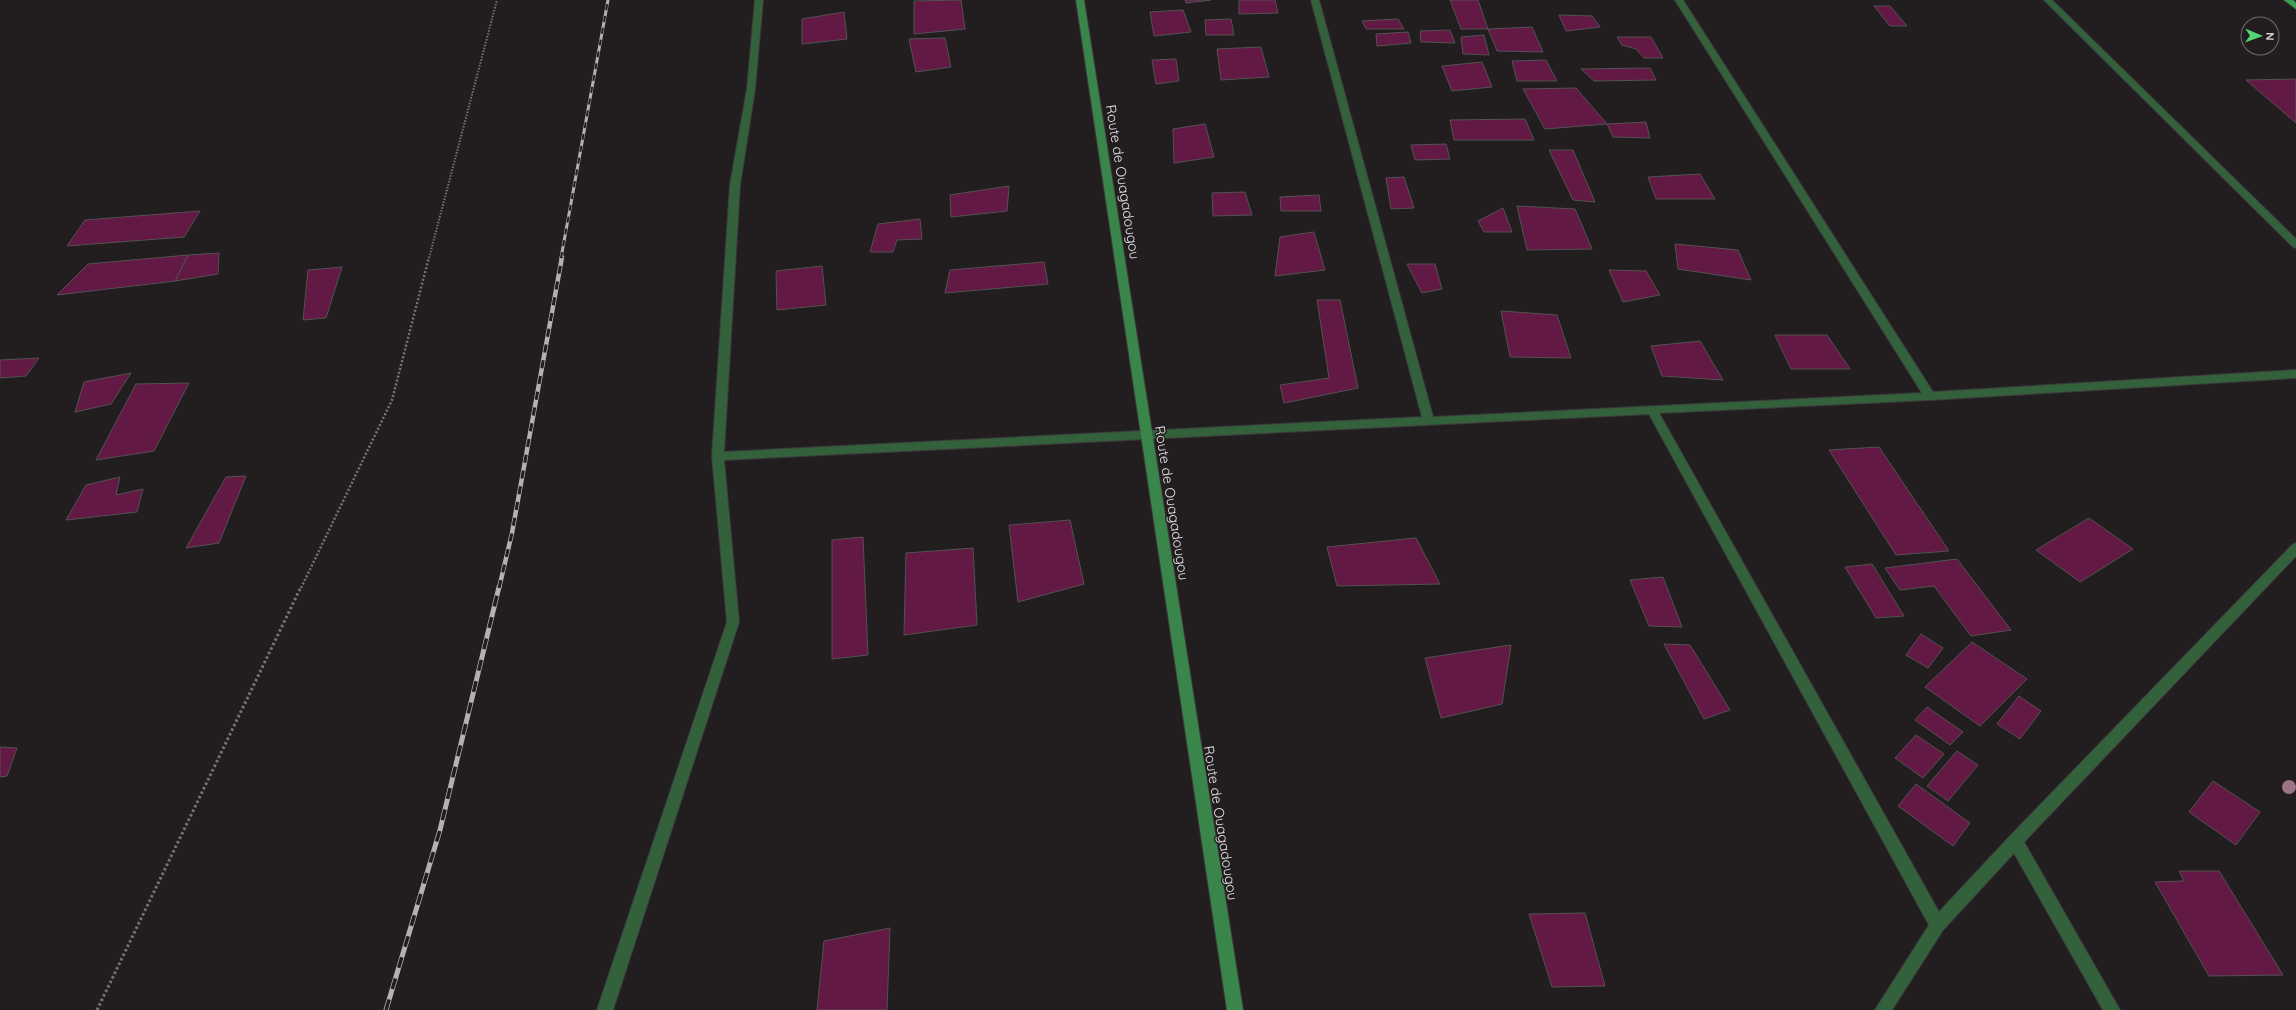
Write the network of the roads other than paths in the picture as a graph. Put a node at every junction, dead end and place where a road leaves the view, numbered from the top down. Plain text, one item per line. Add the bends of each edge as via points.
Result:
1 (759, 0) edge
2 (1080, 0) edge
3 (1315, 0) edge
4 (1679, 0) edge
5 (2048, 0) edge
6 (2288, 0) edge
7 (2296, 6) edge
8 (2296, 245) edge
9 (2296, 374) edge
10 (1930, 396) junction
11 (1652, 410) junction
12 (1429, 421) junction
13 (1147, 436) junction
14 (718, 456) junction
15 (2296, 548) edge
16 (2015, 842) junction
17 (1938, 925) junction
18 (605, 1010) edge
19 (1235, 1010) edge
20 (1884, 1010) edge
21 (2112, 1010) edge

1 - 14 street via 751,89 734,185
2 - 13 street, Route de Ouagadougou
3 - 12 street
4 - 10 street
5 - 8 street
6 - 7 main road
9 - 10 street
10 - 11 street
11 - 12 street
11 - 17 street
12 - 13 street
13 - 14 street
13 - 19 street, Route de Ouagadougou
14 - 18 street via 733,622
15 - 16 street
16 - 17 street
16 - 21 street
17 - 20 street

